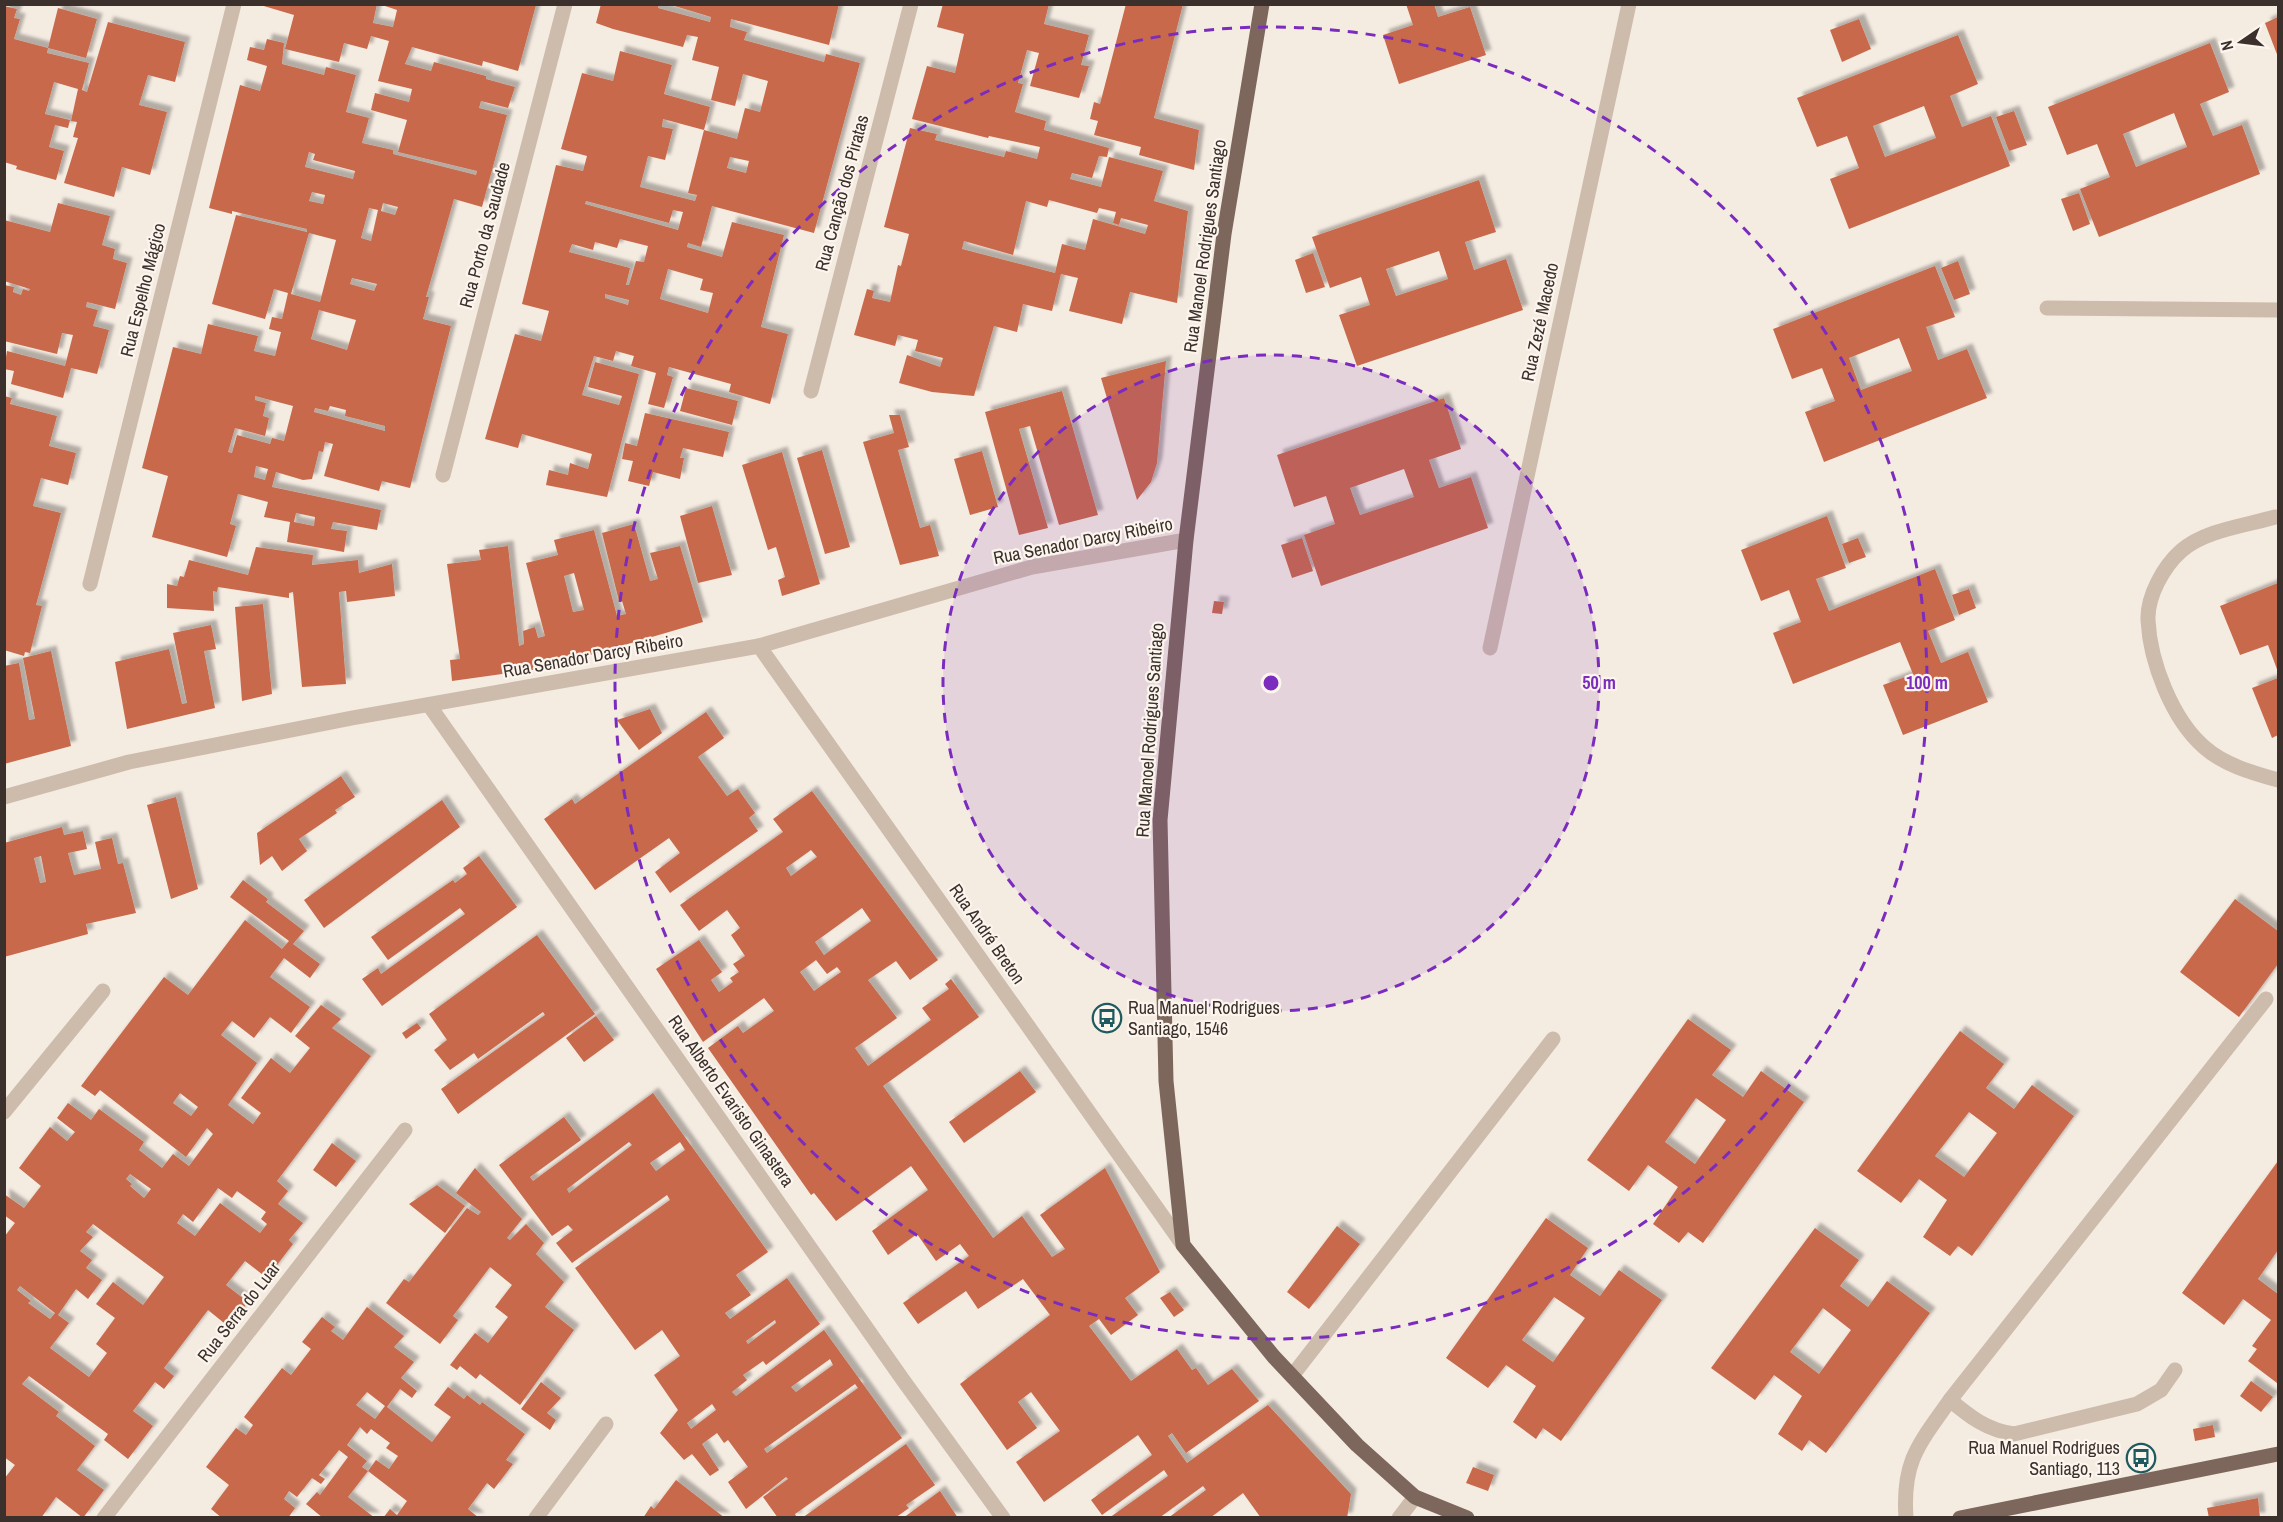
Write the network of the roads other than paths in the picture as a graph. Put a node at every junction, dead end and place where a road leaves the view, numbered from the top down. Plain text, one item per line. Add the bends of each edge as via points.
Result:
1 (234, 4) edge
2 (565, 4) edge
3 (911, 4) edge
4 (1262, 4) edge
5 (1629, 4) edge
6 (2047, 308) dead end
7 (2278, 310) edge
8 (811, 391) dead end
9 (443, 475) dead end
10 (2275, 517) dead end
11 (1186, 540) junction
12 (90, 584) dead end
13 (759, 646) junction
14 (1490, 648) dead end
15 (429, 705) junction
16 (2278, 780) edge
17 (4, 797) edge
18 (103, 991) dead end
19 (2266, 999) dead end
20 (1553, 1039) dead end
21 (4, 1112) edge
22 (405, 1130) dead end
23 (1183, 1245) junction
24 (2175, 1370) dead end
25 (1292, 1376) junction
26 (1950, 1400) junction
27 (606, 1424) dead end
28 (2278, 1454) edge
29 (1415, 1497) junction
30 (104, 1518) edge
31 (536, 1518) edge
32 (1003, 1518) edge
33 (1399, 1518) edge
34 (1467, 1518) edge
35 (1906, 1518) edge
36 (1960, 1518) edge

1 - 12 street, Rua Espelho Mágico
2 - 9 street, Rua Porto da Saudade
3 - 8 street, Rua Canção dos Piratas
4 - 11 main road, Rua Manoel Rodrigues Santiago via 1224,234
5 - 14 street, Rua Zezé Macedo
6 - 7 street
10 - 16 street via 2203,537 2182,550 2156,586 2147,618 2158,668 2176,717 2204,748 2245,771
11 - 13 street, Rua Senador Darcy Ribeiro via 1032,567
11 - 23 main road, Rua Manoel Rodrigues Santiago via 1160,820 1166,1081
13 - 15 street, Rua Senador Darcy Ribeiro
13 - 23 street, Rua André Breton
15 - 17 street, Rua Senador Darcy Ribeiro via 129,762
15 - 32 street, Rua Alberto Evaristo Ginastera
18 - 21 street
19 - 26 street
20 - 25 street
22 - 30 street, Rua Serra do Luar
23 - 25 main road
24 - 26 street via 2162,1390 2137,1404 2014,1434 1998,1432 1976,1421
25 - 29 main road via 1357,1445
26 - 35 street via 1913,1452 1904,1488
27 - 31 street
28 - 36 main road
29 - 33 street
29 - 34 main road

